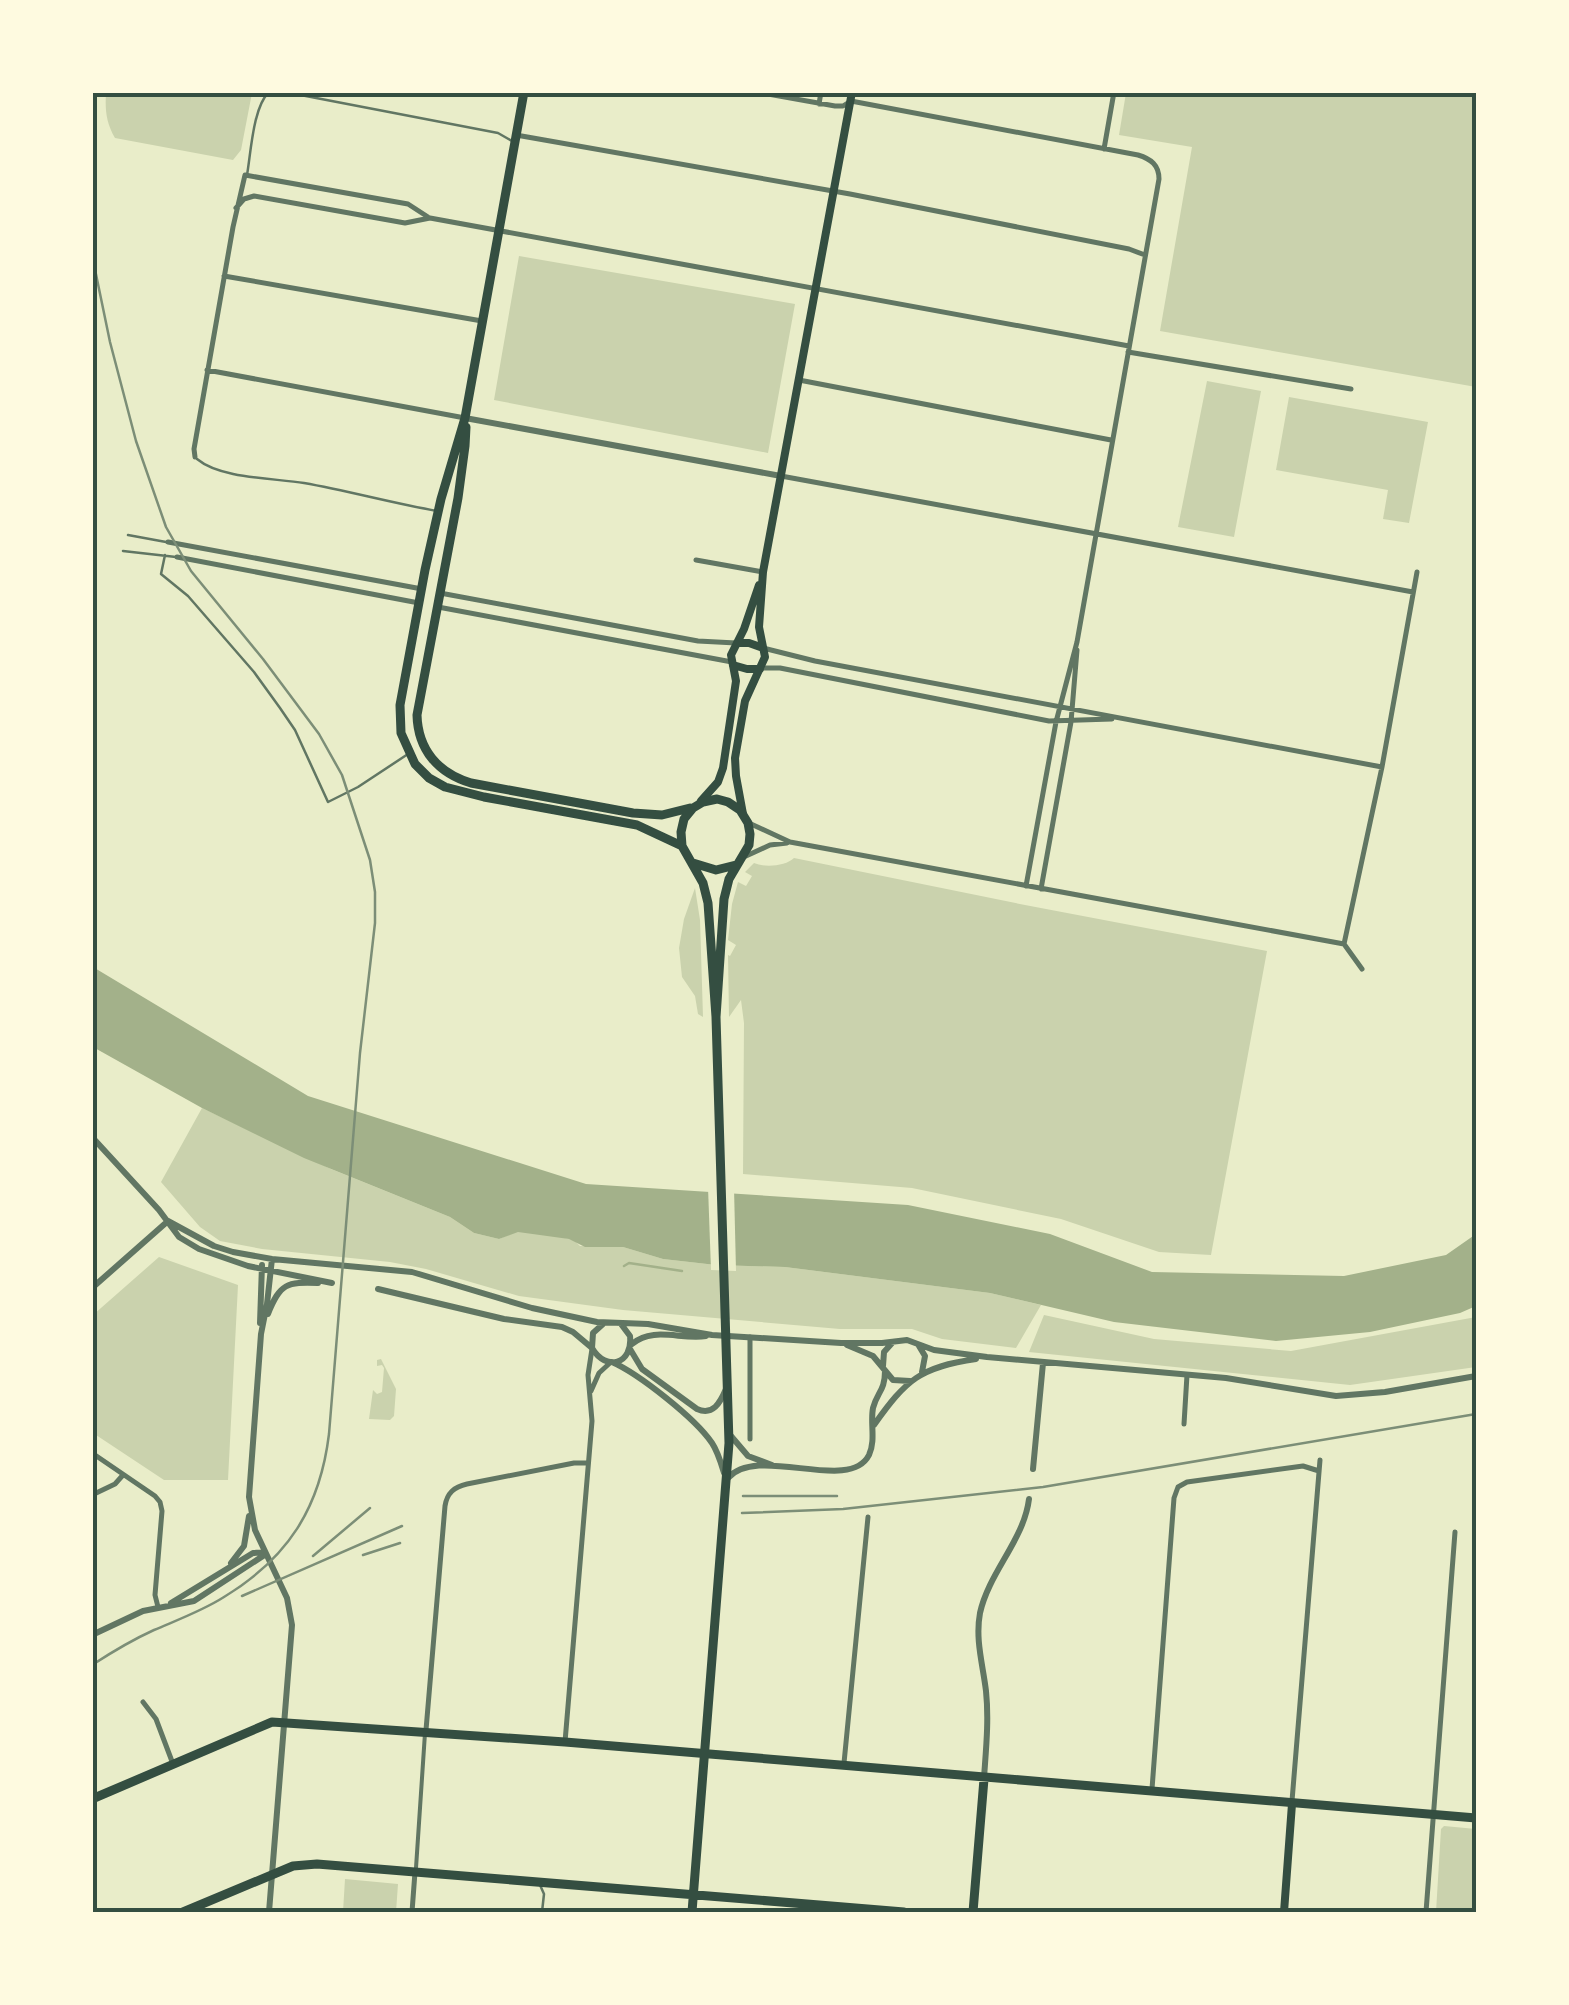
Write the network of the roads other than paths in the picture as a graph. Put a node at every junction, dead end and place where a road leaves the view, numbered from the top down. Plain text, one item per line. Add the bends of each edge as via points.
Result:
1 (270, 92) edge
2 (285, 92) edge
3 (524, 92) edge
4 (756, 92) edge
5 (821, 92) edge
6 (843, 92) edge
7 (1114, 92) edge
8 (851, 97) edge
9 (818, 104) junction
10 (516, 139) junction
11 (1104, 149) junction
12 (246, 175) junction
13 (834, 191) junction
14 (236, 208) junction
15 (430, 218) junction
16 (499, 230) junction
17 (1145, 255) junction
18 (224, 276) junction
19 (816, 288) junction
20 (482, 321) junction
21 (1129, 349) junction
22 (207, 370) junction
23 (798, 380) junction
24 (1352, 389) dead end
25 (465, 418) junction
26 (1112, 440) junction
27 (195, 457) joint
28 (781, 476) junction
29 (438, 511) junction
30 (128, 535) dead end
31 (1096, 535) junction
32 (168, 542) joint
33 (123, 550) dead end
34 (165, 555) junction
35 (177, 557) joint
36 (696, 560) dead end
37 (763, 572) junction
38 (1417, 572) dead end
39 (422, 590) junction
40 (1413, 592) junction
41 (440, 593) junction
42 (419, 604) junction
43 (438, 607) junction
44 (556, 613) junction
45 (598, 621) junction
46 (553, 628) junction
47 (596, 636) junction
48 (681, 638) junction
49 (1077, 642) junction
50 (737, 643) junction
51 (763, 648) junction
52 (679, 651) junction
53 (815, 662) junction
54 (733, 664) junction
55 (760, 668) junction
56 (815, 676) junction
57 (1060, 705) junction
58 (1073, 708) junction
59 (1118, 718) junction
60 (1056, 722) junction
61 (1071, 722) junction
62 (1050, 750) junction
63 (427, 753) junction
64 (1066, 753) junction
65 (408, 754) junction
66 (414, 764) junction
67 (1382, 766) junction
68 (695, 806) junction
69 (746, 818) junction
70 (790, 842) junction
71 (682, 846) junction
72 (1030, 860) junction
73 (740, 861) junction
74 (692, 862) junction
75 (1046, 863) junction
76 (1026, 886) junction
77 (1041, 889) junction
78 (1344, 944) junction
79 (1362, 969) dead end
80 (716, 1017) junction
81 (92, 1137) edge
82 (168, 1222) junction
83 (268, 1258) junction
84 (262, 1268) junction
85 (271, 1270) junction
86 (92, 1288) edge
87 (378, 1289) dead end
88 (611, 1322) junction
89 (261, 1334) junction
90 (712, 1335) junction
91 (750, 1337) junction
92 (894, 1342) junction
93 (841, 1343) junction
94 (918, 1346) junction
95 (631, 1347) junction
96 (592, 1349) junction
97 (987, 1357) junction
98 (611, 1362) junction
99 (1043, 1363) junction
100 (884, 1368) junction
101 (921, 1374) junction
102 (1187, 1375) junction
103 (1476, 1376) edge
104 (912, 1380) junction
105 (727, 1387) junction
106 (591, 1391) junction
107 (1184, 1424) dead end
108 (874, 1425) junction
109 (729, 1432) junction
110 (750, 1439) dead end
111 (92, 1453) edge
112 (1320, 1460) dead end
113 (587, 1463) junction
114 (773, 1466) junction
115 (1033, 1469) dead end
116 (1319, 1470) junction
117 (124, 1474) junction
118 (728, 1481) junction
119 (92, 1494) edge
120 (1029, 1498) dead end
121 (250, 1506) junction
122 (868, 1518) dead end
123 (1455, 1532) dead end
124 (262, 1553) junction
125 (223, 1571) junction
126 (170, 1604) junction
127 (158, 1607) junction
128 (92, 1635) edge
129 (143, 1702) dead end
130 (285, 1722) junction
131 (426, 1733) junction
132 (565, 1742) junction
133 (705, 1754) junction
134 (173, 1764) junction
135 (844, 1766) junction
136 (984, 1779) junction
137 (1152, 1792) junction
138 (92, 1799) edge
139 (1292, 1804) junction
140 (1432, 1815) junction
141 (1476, 1818) edge
142 (415, 1872) junction
143 (273, 1874) junction
144 (536, 1882) junction
145 (693, 1895) junction
146 (183, 1912) edge
147 (269, 1912) edge
148 (412, 1912) edge
149 (542, 1912) edge
150 (692, 1912) edge
151 (904, 1912) edge
152 (974, 1912) edge
153 (1284, 1912) edge
154 (1424, 1912) edge

1 - 12 lane via 259,107
2 - 10 lane
3 - 10 main road
4 - 9 street
5 - 9 street
6 - 8 street
7 - 11 street
8 - 9 street via 840,106
8 - 11 street
8 - 13 main road
10 - 13 street
10 - 16 main road
11 - 17 street via 1142,156 1156,166
12 - 14 street
12 - 15 street via 408,204
13 - 17 street
13 - 19 main road
14 - 15 street via 254,196 405,223
14 - 18 street
15 - 16 street
16 - 19 street
16 - 20 main road
17 - 21 street
18 - 20 street
18 - 22 street
19 - 21 street
19 - 23 main road
20 - 25 main road
21 - 24 street
21 - 26 street
22 - 25 street
22 - 27 street
23 - 26 street
23 - 28 main road
25 - 28 street
25 - 29 main road
25 - 41 main road
26 - 31 street
27 - 29 lane via 232,473
28 - 31 street
28 - 37 main road
29 - 39 main road
30 - 32 lane
31 - 40 street
31 - 49 street
32 - 39 street
33 - 34 lane
34 - 35 lane
34 - 65 lane via 161,574 254,672 295,730 328,802
35 - 42 street
36 - 37 street
37 - 50 main road
37 - 51 main road
38 - 40 street
39 - 41 main road
39 - 42 main road
40 - 67 street
41 - 43 main road
41 - 44 street
42 - 43 main road
42 - 65 main road via 399,714
43 - 46 street
43 - 63 main road via 418,715
44 - 45 street
44 - 46 street
45 - 47 street
45 - 48 street
46 - 47 street
47 - 52 street
48 - 50 street
48 - 52 street
49 - 57 street
49 - 58 street
50 - 51 main road
50 - 54 main road
51 - 53 street
51 - 55 main road
52 - 54 street
53 - 56 street
53 - 57 street
54 - 55 main road
54 - 68 main road via 723,768
55 - 56 street
55 - 69 main road via 745,701 736,751
56 - 60 street
57 - 58 street
57 - 60 street
58 - 59 street
58 - 61 street
59 - 61 street
59 - 67 street
60 - 61 street
60 - 62 street
61 - 64 street
62 - 64 street
62 - 72 street
63 - 65 main road
63 - 66 main road
63 - 68 main road via 471,783 633,813 662,815
64 - 75 street
65 - 66 main road
66 - 71 main road via 449,789 637,825
67 - 78 street
68 - 69 main road via 724,800
68 - 71 main road via 682,825
69 - 70 street
69 - 73 main road via 749,845
70 - 73 street
70 - 76 street
71 - 74 main road
72 - 75 street
72 - 76 street
73 - 74 main road via 716,870
73 - 80 main road via 724,899
74 - 80 main road via 707,897
75 - 77 street
76 - 77 street
77 - 78 street
78 - 79 street
80 - 105 main road
81 - 82 street
82 - 83 street via 214,1246
82 - 84 street via 199,1249
82 - 86 street
83 - 84 street
83 - 85 street
83 - 88 street via 412,1272
84 - 85 street
84 - 89 street
85 - 89 street
85 - 89 street via 331,1283 297,1282 281,1289
87 - 96 street via 562,1327
88 - 90 street
88 - 95 street via 628,1330
88 - 96 street via 593,1333
89 - 121 street
90 - 91 street
90 - 95 street via 650,1334
91 - 93 street
91 - 110 street
92 - 93 street
92 - 94 street
92 - 100 street via 884,1352
93 - 100 street
94 - 97 street
94 - 101 street via 925,1362
95 - 98 street
95 - 105 street via 646,1372 696,1409 711,1410
96 - 98 street
96 - 106 street
97 - 99 street
97 - 101 street
98 - 106 street
98 - 118 street via 695,1422
99 - 102 street
99 - 115 street
100 - 104 street via 900,1382
100 - 108 street
101 - 104 street
102 - 103 street via 1336,1396
102 - 107 street
104 - 108 street
105 - 109 main road
106 - 113 street
108 - 114 street via 870,1453 856,1468
109 - 114 street via 748,1456
109 - 118 main road
111 - 117 street
112 - 116 street
113 - 131 street via 452,1490 445,1506
113 - 132 street
114 - 118 street via 737,1470
116 - 137 street via 1285,1468 1178,1487
116 - 139 street
117 - 119 street
117 - 127 street via 160,1502
118 - 133 main road
120 - 136 street via 980,1620
121 - 124 street
121 - 125 street via 244,1546
122 - 135 street
123 - 140 street
124 - 125 street
124 - 126 street via 194,1601
124 - 130 street via 289,1603
125 - 126 street
126 - 127 street
127 - 128 street
129 - 134 street
130 - 131 main road
130 - 134 main road
130 - 143 street
131 - 132 main road
131 - 142 street
132 - 133 main road
133 - 135 main road
133 - 145 main road
134 - 138 main road
135 - 136 main road
136 - 137 main road
136 - 152 main road
137 - 139 main road
139 - 140 main road
139 - 153 main road
140 - 141 main road
140 - 154 street
142 - 143 main road via 298,1864
142 - 144 main road
142 - 148 street
143 - 146 main road
143 - 147 street
144 - 145 main road
144 - 149 lane via 544,1890
145 - 150 main road
145 - 151 main road

